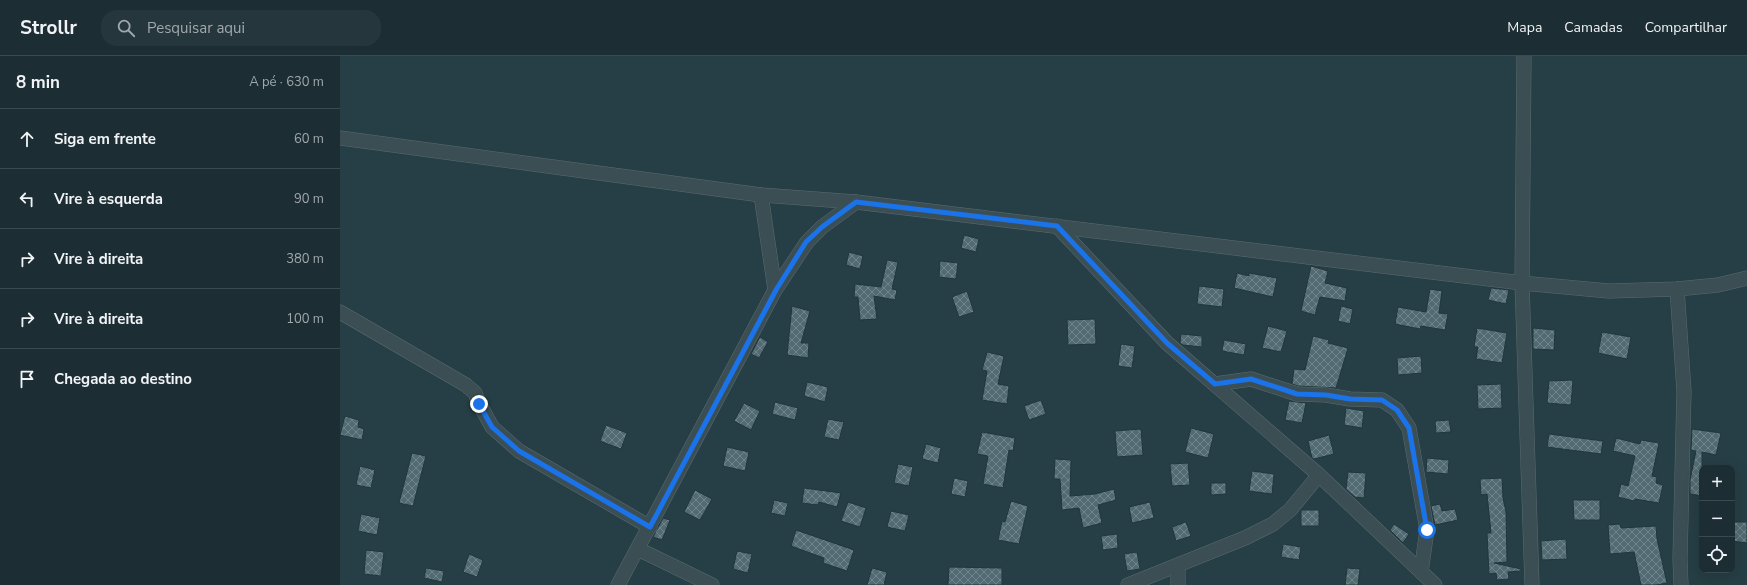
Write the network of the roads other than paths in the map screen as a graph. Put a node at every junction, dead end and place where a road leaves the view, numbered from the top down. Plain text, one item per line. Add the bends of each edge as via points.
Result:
1 (1524, 56) edge
2 (340, 138) edge
3 (761, 195) junction
4 (856, 202) junction
5 (1057, 226) junction
6 (1747, 278) edge
7 (1522, 283) junction
8 (1677, 289) junction
9 (776, 290) junction
10 (340, 312) edge
11 (1215, 384) junction
12 (1319, 475) junction
13 (650, 527) junction
14 (638, 549) junction
15 (1178, 566) junction
16 (1421, 572) junction
17 (618, 585) edge
18 (712, 585) edge
19 (1128, 585) edge
20 (1178, 585) edge
21 (1435, 585) edge
22 (1532, 585) edge
23 (1681, 585) edge

1 - 7 street
2 - 3 street
3 - 4 street
3 - 9 street
4 - 5 street
4 - 9 street via 806,242
5 - 7 street
5 - 11 street via 1167,343
6 - 8 street via 1718,285
7 - 8 street via 1609,291
7 - 22 street
8 - 23 street via 1684,391
9 - 13 street
10 - 13 street via 466,385 475,393 492,427 519,451
11 - 12 street
11 - 16 street via 1251,379 1297,394 1382,400 1397,410 1409,428 1427,530
12 - 15 street via 1290,510 1273,524
12 - 16 street
13 - 14 street
14 - 17 street
14 - 18 street
15 - 19 street
15 - 20 street
16 - 21 street

